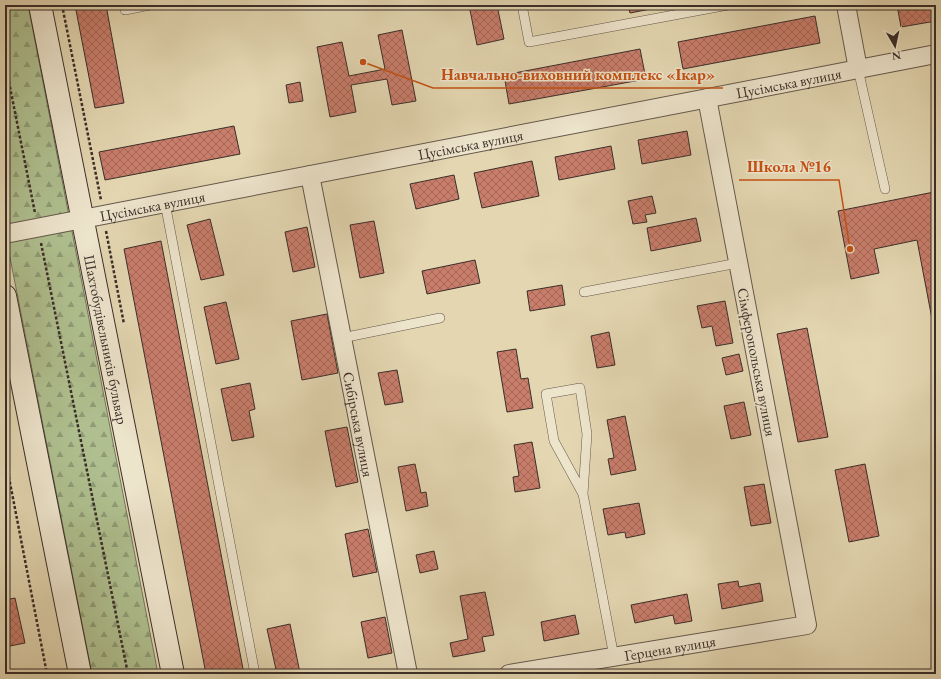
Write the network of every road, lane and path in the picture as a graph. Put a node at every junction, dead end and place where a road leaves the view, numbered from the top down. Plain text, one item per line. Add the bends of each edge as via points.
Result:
1 (40, 5) edge
2 (150, 5) edge
3 (522, 5) edge
4 (728, 5) edge
5 (846, 5) edge
6 (125, 10) dead end
7 (936, 54) edge
8 (5, 62) edge
9 (858, 69) junction
10 (707, 98) junction
11 (310, 175) junction
12 (885, 189) dead end
13 (165, 203) junction
14 (84, 219) junction
15 (38, 228) junction
16 (5, 234) edge
17 (738, 262) junction
18 (584, 292) dead end
19 (5, 296) edge
20 (440, 318) dead end
21 (342, 338) junction
22 (5, 457) edge
23 (583, 494) junction
24 (807, 625) joint
25 (614, 656) junction
26 (47, 674) edge
27 (80, 674) edge
28 (128, 674) edge
29 (173, 674) edge
30 (255, 674) edge
31 (408, 674) edge
32 (509, 674) edge

1 - 14 main road, Шахтобудівельників бульвар
2 - 6 lane
3 - 4 lane via 529,42
5 - 9 street
7 - 9 street, Цусімська вулиця
8 - 15 path
9 - 10 street, Цусімська вулиця
9 - 12 lane
10 - 11 street, Цусімська вулиця
10 - 17 street, Сімферопольська вулиця
11 - 13 street, Цусімська вулиця
11 - 21 street, Сибірська вулиця
13 - 14 street, Цусімська вулиця
13 - 30 lane
14 - 15 street, Цусімська вулиця
14 - 29 main road, Шахтобудівельників бульвар
15 - 16 street, Цусімська вулиця
15 - 28 path
17 - 18 lane
17 - 24 street, Сімферопольська вулиця
19 - 27 main road
20 - 21 lane
21 - 31 street, Сибірська вулиця
22 - 26 path
23 - 23 lane via 587,434 580,388 546,394 554,441
23 - 25 lane
24 - 25 street, Герцена вулиця
25 - 32 street, Герцена вулиця

